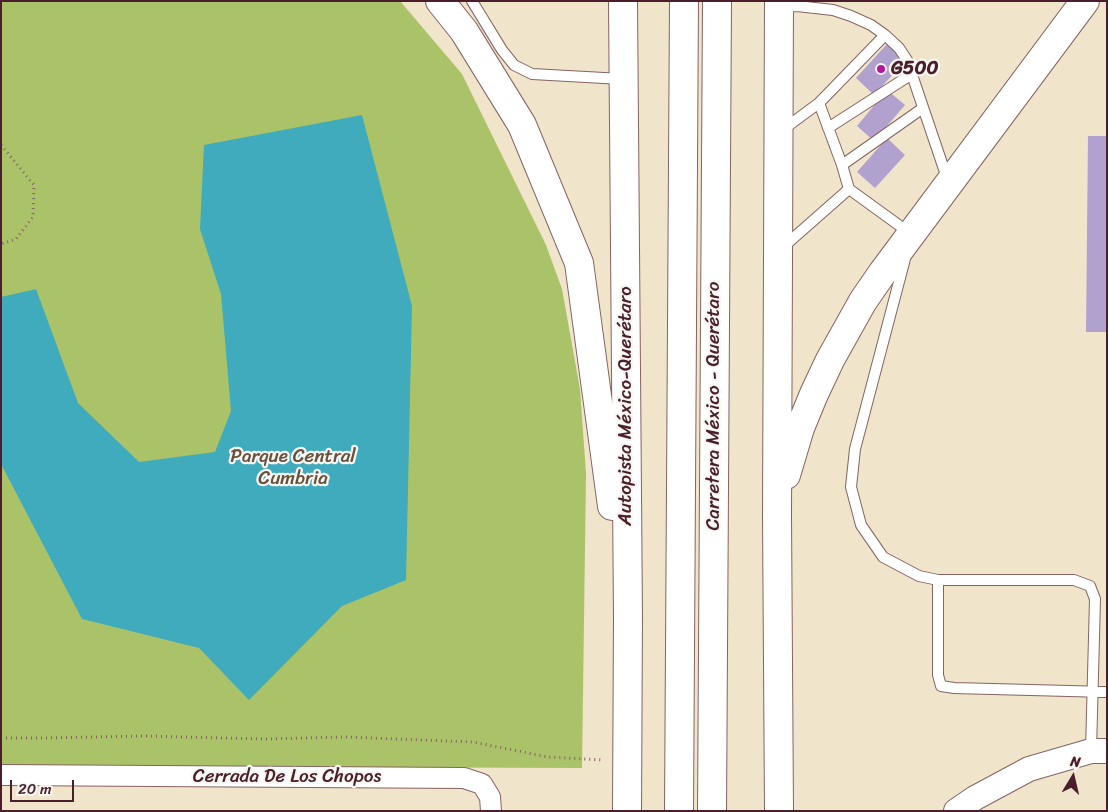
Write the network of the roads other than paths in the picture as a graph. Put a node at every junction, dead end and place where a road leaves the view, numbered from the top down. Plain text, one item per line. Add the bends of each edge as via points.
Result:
1 (440, 1) edge
2 (472, 1) edge
3 (623, 1) edge
4 (684, 1) edge
5 (717, 1) edge
6 (1085, 1) edge
7 (779, 4) edge
8 (885, 35) junction
9 (912, 74) junction
10 (623, 79) junction
11 (819, 103) junction
12 (923, 108) junction
13 (828, 128) junction
14 (779, 132) junction
15 (842, 165) junction
16 (949, 184) junction
17 (849, 189) junction
18 (912, 234) junction
19 (779, 250) junction
20 (777, 515) junction
21 (938, 580) junction
22 (628, 618) junction
23 (1092, 692) junction
24 (1107, 692) edge
25 (1099, 751) edge
26 (1, 775) edge
27 (977, 804) edge
28 (490, 811) edge
29 (627, 811) edge
30 (679, 811) edge
31 (712, 811) edge
32 (779, 811) edge
33 (956, 811) edge

1 - 22 main road via 464,31 522,125 579,263
2 - 10 lane via 514,66 532,74
3 - 10 main road, Autopista México-Querétaro
4 - 30 main road, Carretera México - Querétaro
5 - 31 main road, Carretera México - Querétaro
6 - 16 main road
7 - 8 lane via 833,10 871,25
7 - 14 main road
8 - 9 lane via 899,48
8 - 11 lane
9 - 12 lane
9 - 13 lane
10 - 22 main road, Autopista México-Querétaro
11 - 13 lane
11 - 14 lane
12 - 15 lane
12 - 16 lane
13 - 15 lane
14 - 19 main road
15 - 17 lane
16 - 18 main road
17 - 18 lane
17 - 19 lane
18 - 20 main road via 863,301 830,360 800,428
18 - 21 lane via 855,449 851,488 861,525 883,557 919,576
19 - 20 main road
20 - 32 main road
21 - 23 lane via 938,675 942,686
21 - 23 lane via 1074,580 1090,586 1095,599
22 - 29 main road, Autopista México-Querétaro
23 - 24 lane
23 - 25 lane
25 - 27 street via 1029,769
26 - 28 street, Cerrada De Los Chopos via 464,778 482,784 490,797
27 - 33 street

